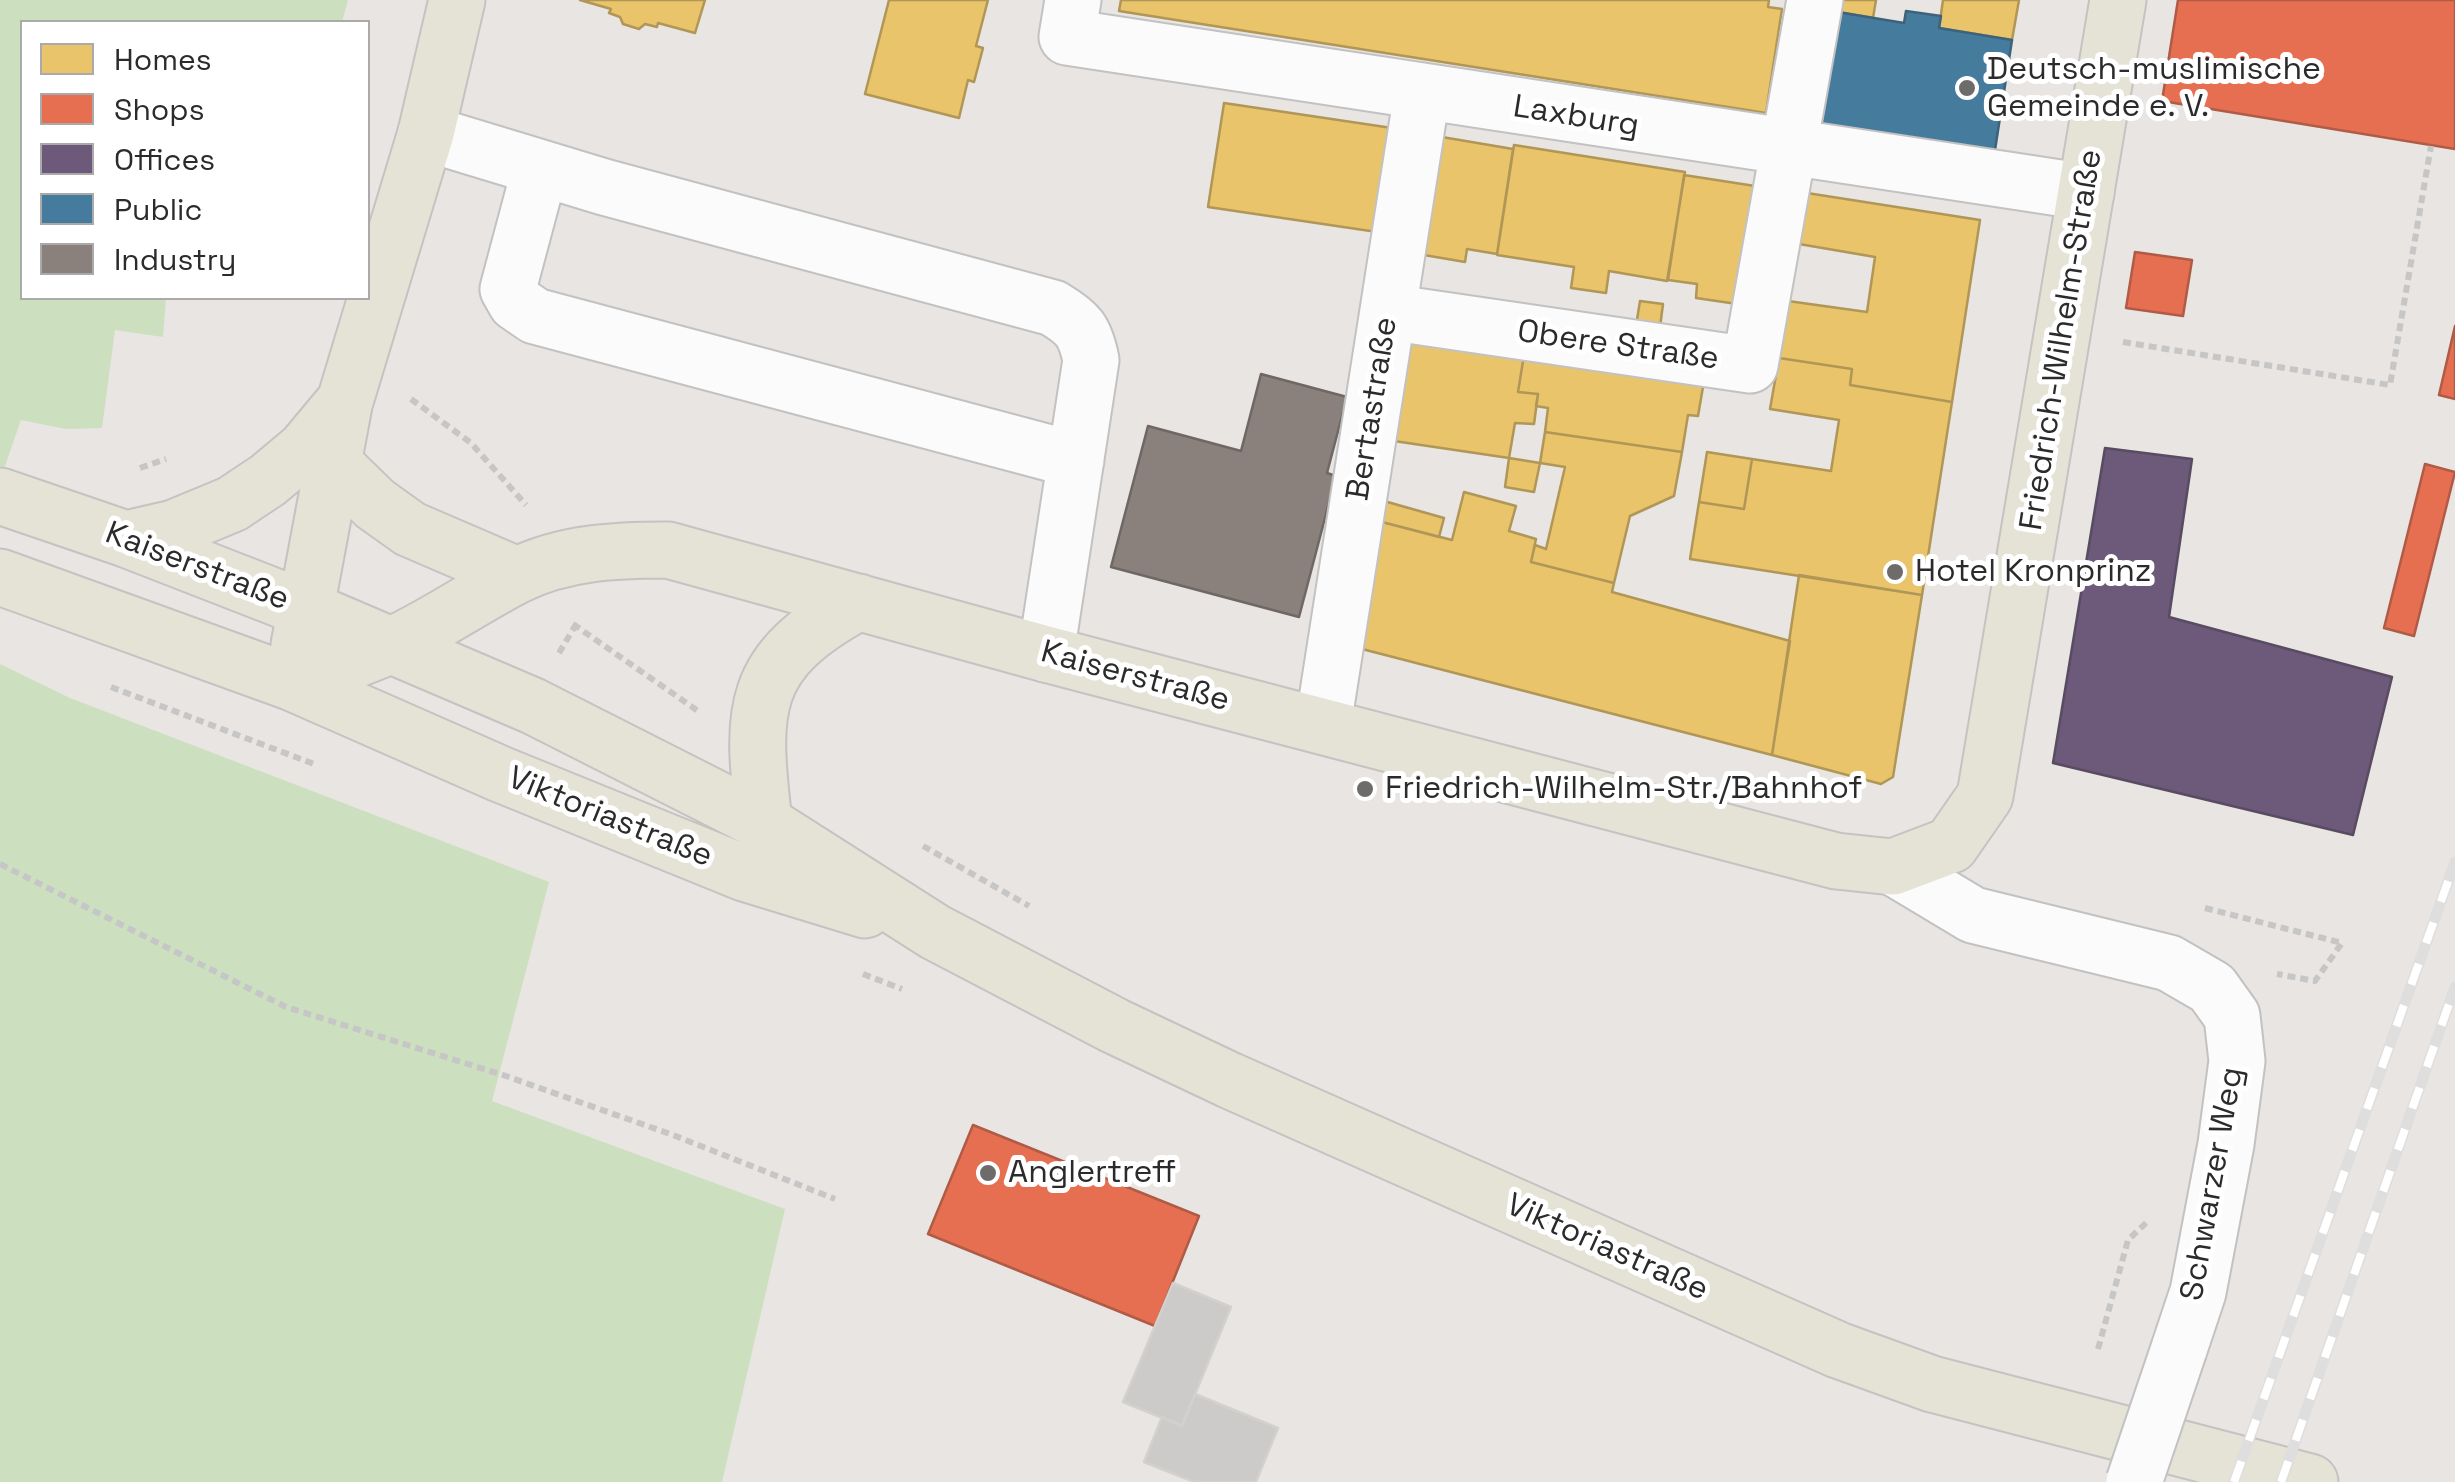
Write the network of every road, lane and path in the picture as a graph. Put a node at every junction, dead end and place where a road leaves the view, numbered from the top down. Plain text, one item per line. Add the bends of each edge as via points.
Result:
1 (458, 0) edge
2 (1815, 0) edge
3 (2118, 0) edge
4 (1070, 19) edge
5 (1422, 94) junction
6 (426, 132) junction
7 (2431, 146) dead end
8 (1789, 150) junction
9 (540, 169) junction
10 (2086, 192) junction
11 (1388, 312) junction
12 (2063, 332) junction
13 (407, 396) dead end
14 (344, 401) junction
15 (183, 454) dead end
16 (1076, 460) junction
17 (334, 463) junction
18 (132, 471) dead end
19 (0, 496) edge
20 (530, 514) dead end
21 (126, 539) junction
22 (517, 576) junction
23 (0, 577) edge
24 (859, 602) junction
25 (306, 609) junction
26 (392, 645) junction
27 (1046, 654) junction
28 (554, 663) dead end
29 (292, 683) junction
30 (106, 686) dead end
31 (1323, 725) junction
32 (756, 750) junction
33 (328, 770) dead end
34 (764, 824) junction
35 (914, 841) dead end
36 (0, 864) edge
37 (1893, 867) junction
38 (1035, 910) dead end
39 (935, 932) junction
40 (2342, 942) dead end
41 (2306, 978) dead end
42 (835, 1199) dead end
43 (2128, 1240) dead end
44 (2098, 1349) dead end
45 (2134, 1482) edge
46 (2310, 1482) edge

1 - 6 main road
2 - 8 street
3 - 10 main road, Friedrich-Wilhelm-Straße
4 - 5 street, Laxburg
5 - 8 street, Laxburg
5 - 11 street, Bertastraße
6 - 9 street
6 - 14 main road
7 - 12 path via 2390,385
8 - 10 street, Laxburg
8 - 11 street, Obere Straße via 1750,365
9 - 16 street via 1053,308 1075,321 1091,360
9 - 16 street via 508,290 535,316
10 - 12 main road, Friedrich-Wilhelm-Straße
11 - 31 street, Bertastraße
12 - 37 main road, Friedrich-Wilhelm-Straße via 1986,796 1951,846
13 - 20 path via 471,443
14 - 17 main road
14 - 21 main road via 305,448 232,504
15 - 18 path
16 - 27 street
17 - 22 main road via 410,529
17 - 25 main road
19 - 21 main road, Kaiserstraße
21 - 25 main road, Kaiserstraße
22 - 24 main road, Kaiserstraße via 605,550 668,550
22 - 26 main road, Kaiserstraße
23 - 29 main road
24 - 27 main road, Kaiserstraße
24 - 32 main road via 808,634 772,674 756,721
25 - 26 main road, Kaiserstraße
25 - 29 main road
26 - 29 main road, Kaiserstraße
26 - 34 main road, Viktoriastraße via 589,733
27 - 31 main road, Kaiserstraße
28 - 32 path via 573,625
29 - 39 main road, Viktoriastraße via 744,873
30 - 33 path
31 - 37 main road, Kaiserstraße via 1836,861
32 - 34 main road
34 - 39 main road, Viktoriastraße
35 - 38 path
36 - 42 path via 286,1007 502,1075
37 - 45 street, Schwarzer Weg, bridge via 1974,915 2169,964 2212,988 2232,1016 2237,1061 2198,1292
39 - 46 main road, Viktoriastraße via 1229,1080 1838,1350 1932,1384
40 - 41 path via 2315,981
43 - 44 path

